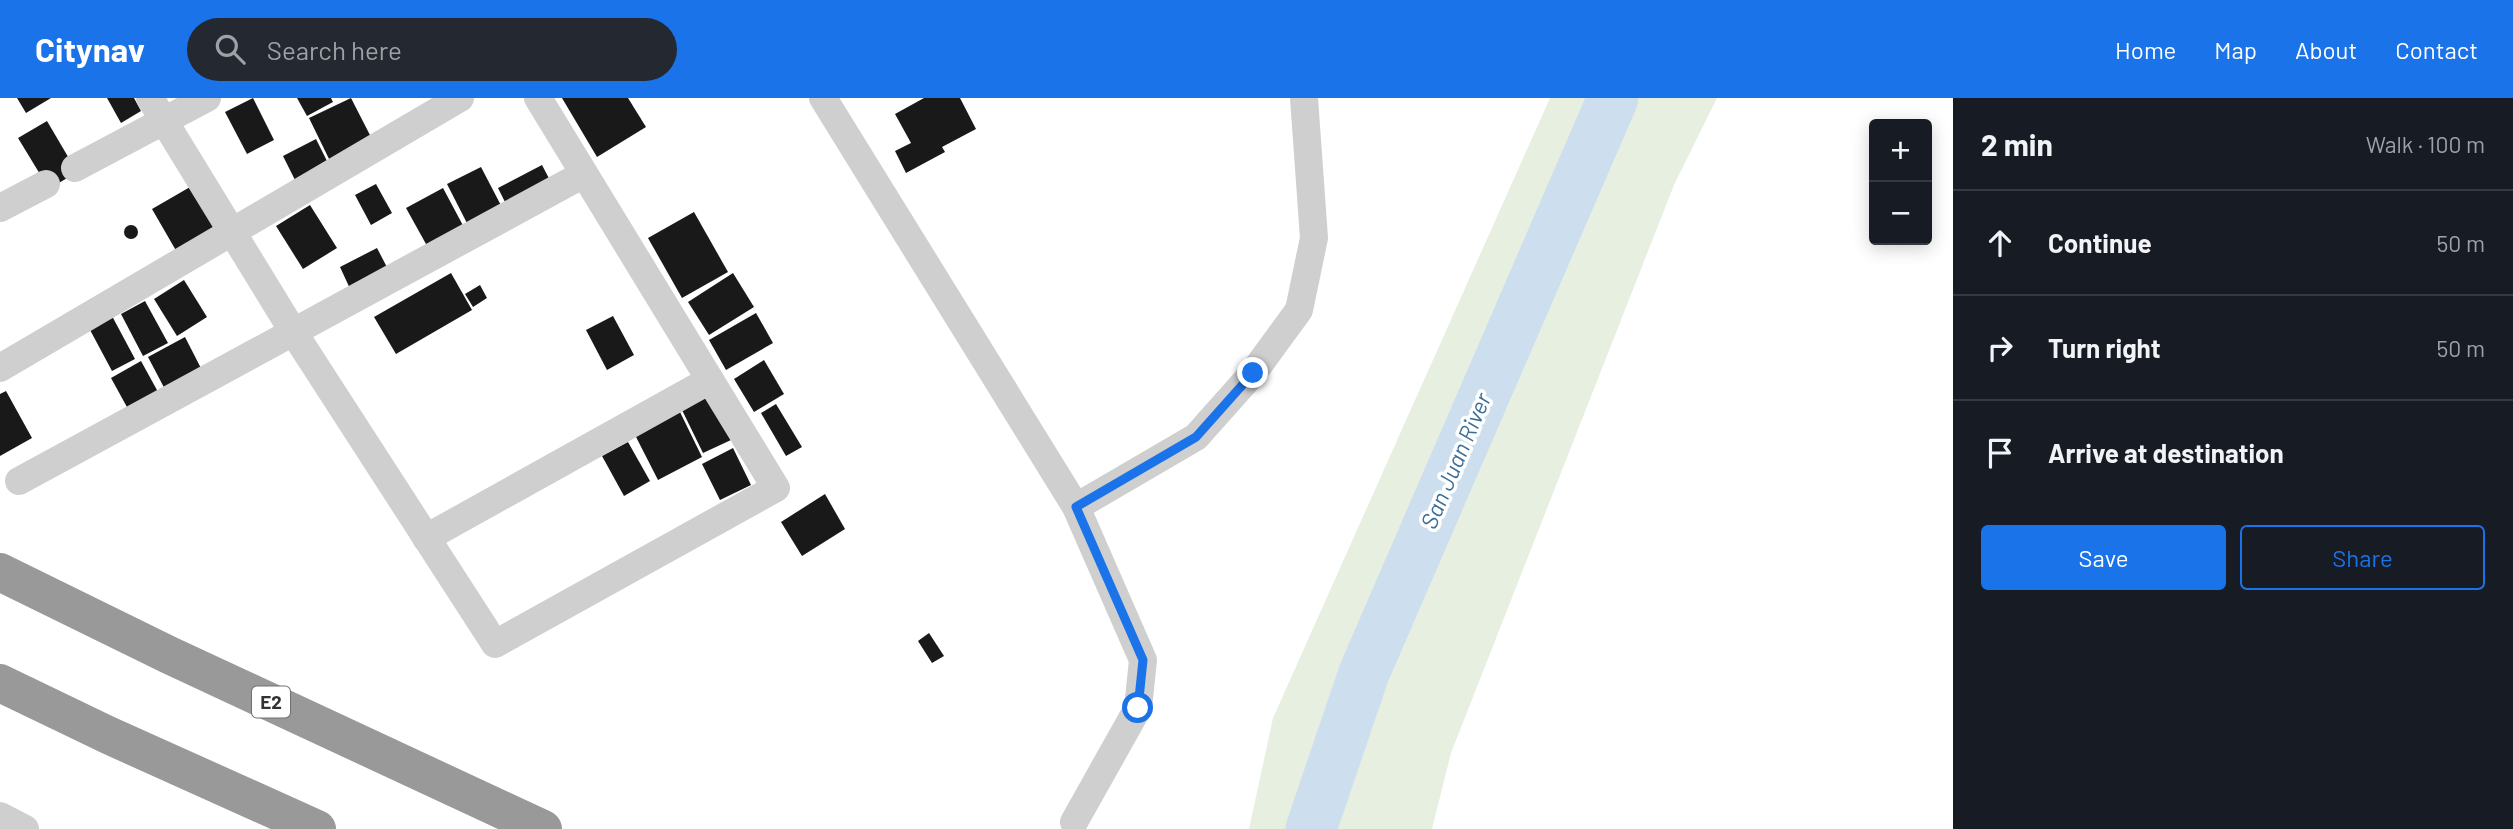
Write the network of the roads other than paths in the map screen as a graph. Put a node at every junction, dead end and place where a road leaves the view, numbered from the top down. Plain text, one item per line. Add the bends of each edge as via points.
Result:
1 (150, 98) edge
2 (207, 98) edge
3 (460, 98) edge
4 (538, 98) edge
5 (823, 98) edge
6 (1304, 98) edge
7 (164, 122) junction
8 (75, 168) dead end
9 (584, 174) junction
10 (46, 184) dead end
11 (0, 208) edge
12 (232, 231) junction
13 (294, 333) junction
14 (0, 368) edge
15 (710, 380) junction
16 (19, 481) dead end
17 (1076, 507) junction
18 (426, 538) junction
19 (0, 572) edge
20 (0, 683) edge
21 (0, 816) edge
22 (1074, 822) dead end
23 (25, 829) edge
24 (317, 829) edge
25 (543, 829) edge

1 - 7 street
2 - 7 street
3 - 12 street
4 - 9 street
5 - 17 street
6 - 17 street via 1314,238 1300,310 1253,373 1196,437
7 - 8 street
7 - 12 street
9 - 13 street
9 - 15 street
10 - 11 street
12 - 13 street
12 - 14 street
13 - 16 street
13 - 18 street
15 - 18 street
15 - 18 street via 776,488 495,644
17 - 22 street via 1143,660 1138,708
19 - 25 highway, E2
20 - 24 highway
21 - 23 street

